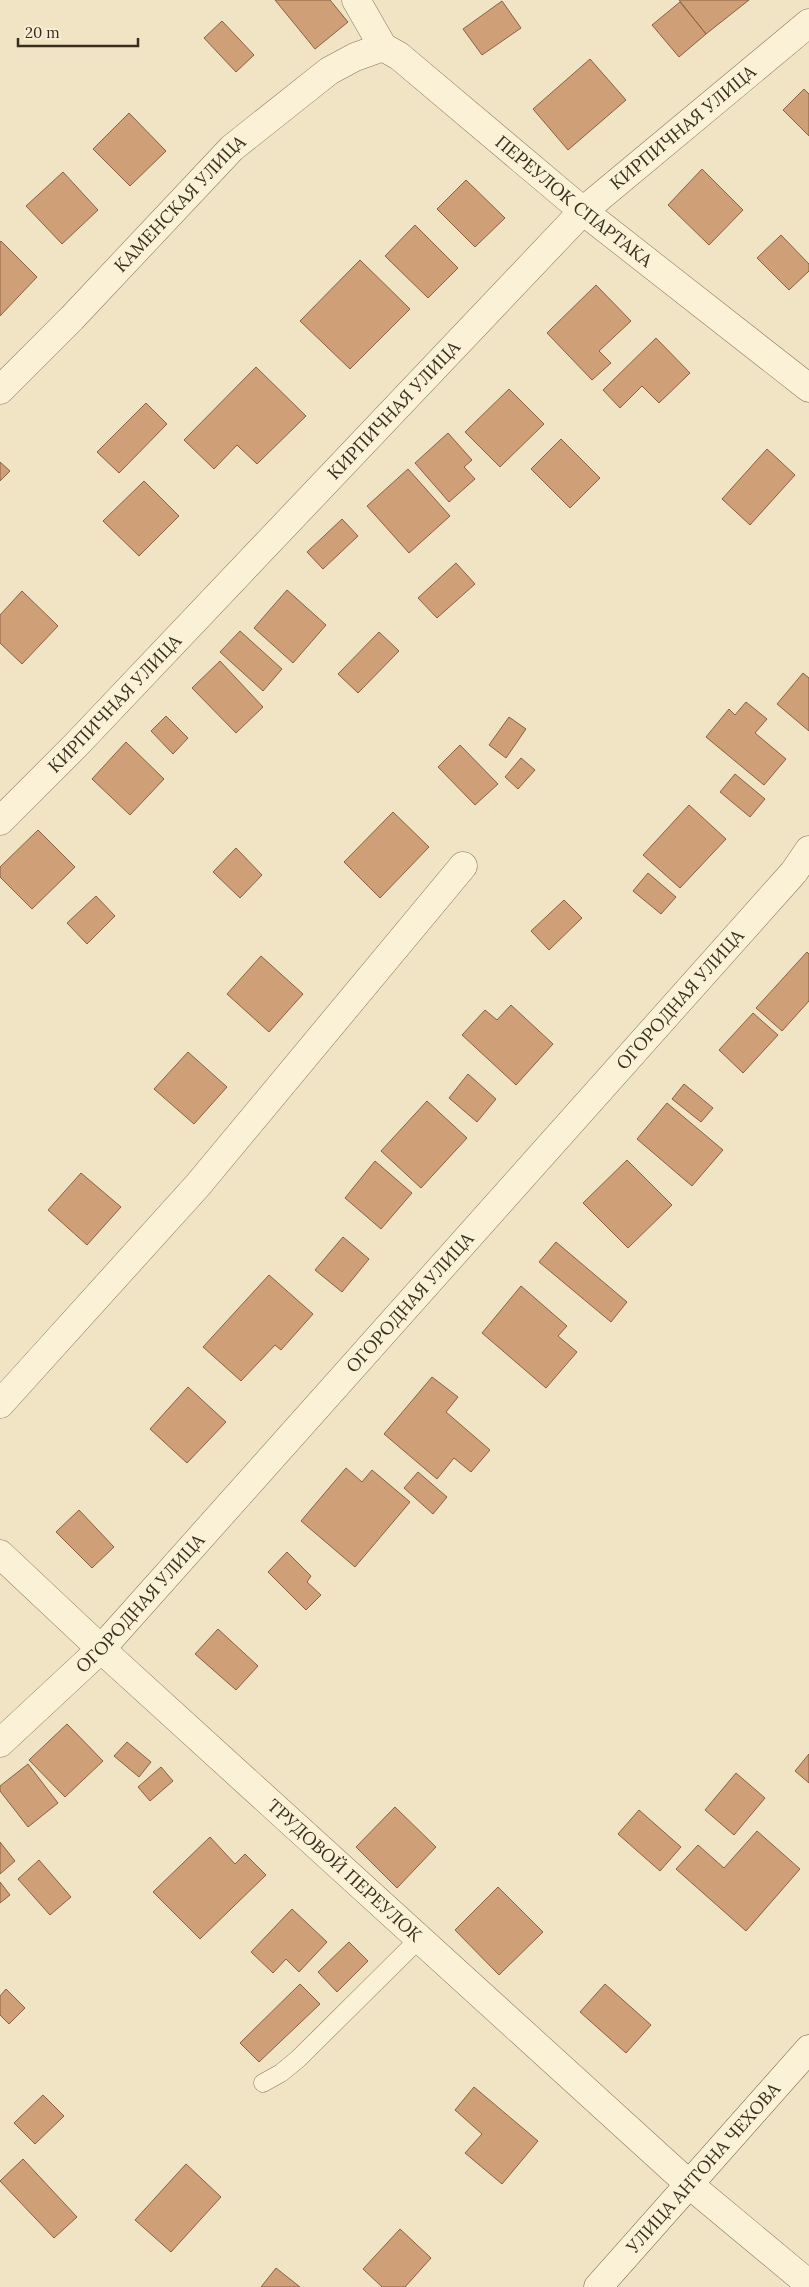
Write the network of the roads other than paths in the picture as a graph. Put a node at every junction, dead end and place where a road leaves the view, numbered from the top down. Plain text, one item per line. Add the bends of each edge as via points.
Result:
1 (356, 0) edge
2 (809, 23) edge
3 (383, 48) junction
4 (582, 211) junction
5 (809, 388) edge
6 (0, 390) edge
7 (0, 821) edge
8 (809, 850) edge
9 (463, 866) dead end
10 (0, 1404) edge
11 (0, 1554) edge
12 (101, 1649) junction
13 (0, 1743) edge
14 (419, 1939) junction
15 (809, 2049) edge
16 (263, 2083) dead end
17 (690, 2185) junction
18 (809, 2284) edge
19 (598, 2287) edge

1 - 3 street
2 - 4 street, КИРПИЧНАЯ УЛИЦА
3 - 4 street, ПЕРЕУЛОК СПАРТАКА via 399,56
3 - 6 street, КАМЕНСКАЯ УЛИЦА via 355,57 329,71 232,148
4 - 5 street, ПЕРЕУЛОК СПАРТАКА
4 - 7 street, КИРПИЧНАЯ УЛИЦА via 76,745
8 - 12 street, ОГОРОДНАЯ УЛИЦА via 788,879
9 - 10 street via 198,1184
11 - 12 street, ТРУДОВОЙ ПЕРЕУЛОК
12 - 13 street, ОГОРОДНАЯ УЛИЦА
12 - 14 street, ТРУДОВОЙ ПЕРЕУЛОК
14 - 16 lane via 298,2059
14 - 17 street, ТРУДОВОЙ ПЕРЕУЛОК
15 - 17 street, УЛИЦА АНТОНА ЧЕХОВА
17 - 18 street, ТРУДОВОЙ ПЕРЕУЛОК
17 - 19 street, УЛИЦА АНТОНА ЧЕХОВА

